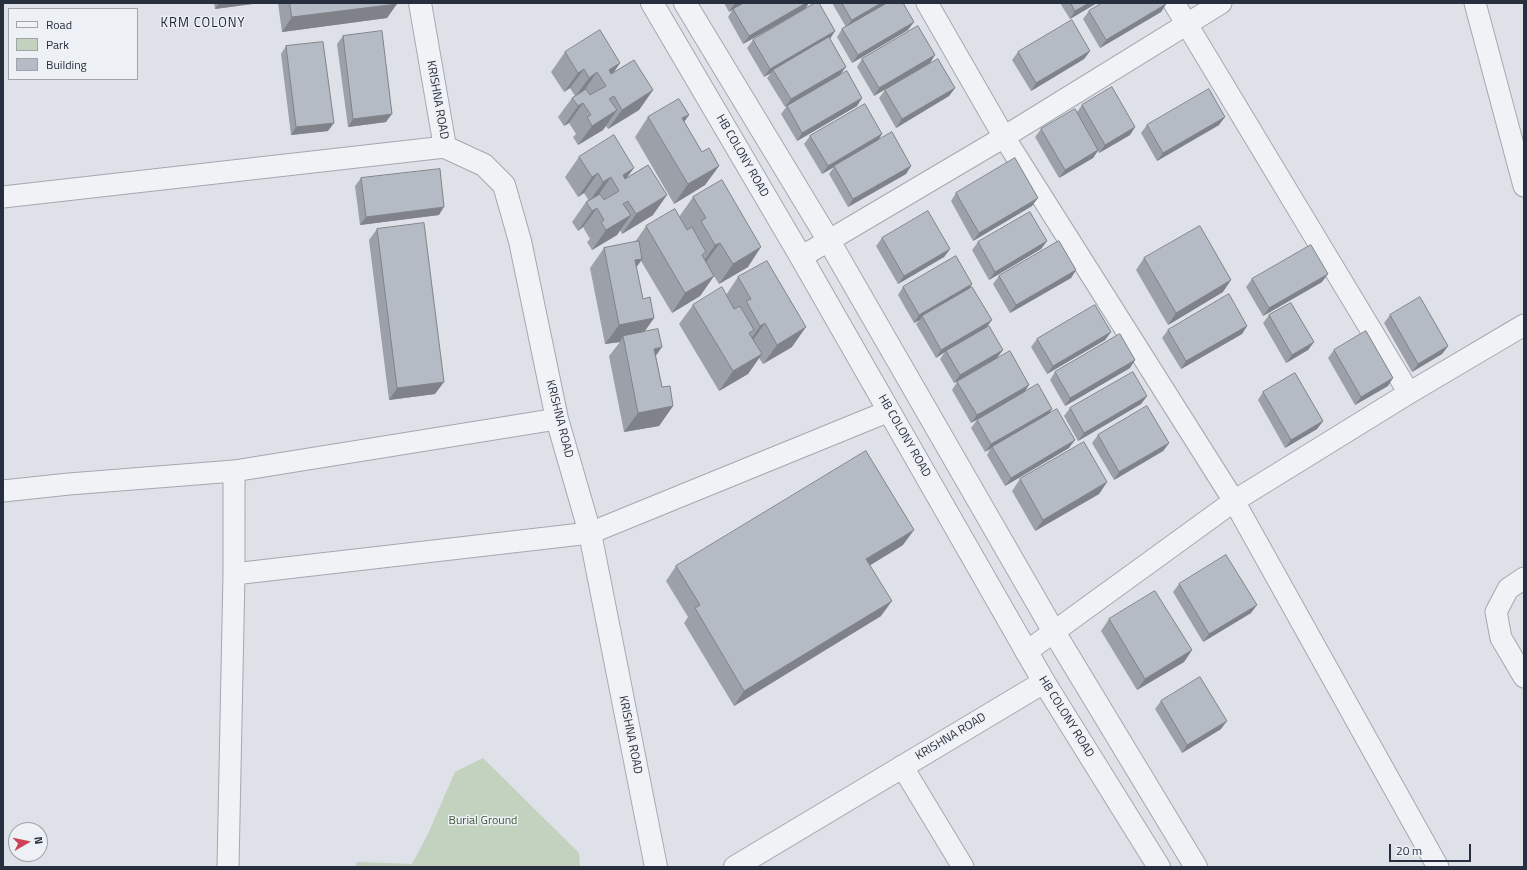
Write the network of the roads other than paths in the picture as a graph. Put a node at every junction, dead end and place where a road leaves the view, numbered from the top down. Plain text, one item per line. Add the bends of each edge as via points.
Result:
1 (420, 3) edge
2 (652, 3) edge
3 (685, 3) edge
4 (927, 3) edge
5 (1174, 3) edge
6 (1221, 3) edge
7 (1475, 3) edge
8 (1188, 23) junction
9 (1004, 137) junction
10 (445, 147) junction
11 (1524, 186) edge
12 (3, 197) edge
13 (828, 241) junction
14 (801, 257) junction
15 (1524, 326) edge
16 (1409, 393) junction
17 (889, 411) junction
18 (557, 419) junction
19 (234, 472) junction
20 (3, 491) edge
21 (1234, 501) junction
22 (590, 533) junction
23 (234, 574) junction
24 (1524, 578) edge
25 (1054, 632) junction
26 (1026, 652) junction
27 (1524, 677) edge
28 (1044, 682) junction
29 (902, 766) junction
30 (747, 863) edge
31 (228, 867) edge
32 (656, 867) edge
33 (963, 867) edge
34 (1159, 867) edge
35 (1196, 867) edge
36 (1438, 867) edge

1 - 10 street, KRISHNA ROAD
2 - 14 street, HB COLONY ROAD
3 - 13 street
4 - 9 street
5 - 8 street
6 - 8 street
7 - 11 street
8 - 9 street
8 - 16 street
9 - 13 street
9 - 21 street
10 - 12 street
10 - 18 street, KRISHNA ROAD via 484,165 504,185 520,241
13 - 14 street
13 - 25 street
14 - 17 street, HB COLONY ROAD
15 - 16 street
16 - 21 street
17 - 22 street
17 - 26 street, HB COLONY ROAD
18 - 19 street
18 - 22 street, KRISHNA ROAD
19 - 20 street
19 - 23 street
21 - 25 street
21 - 36 street
22 - 23 street
22 - 32 street, KRISHNA ROAD
23 - 31 street
24 - 27 street via 1508,588 1496,612 1501,638
25 - 26 street
25 - 35 street
26 - 28 street, HB COLONY ROAD
28 - 29 street, KRISHNA ROAD
28 - 34 street, HB COLONY ROAD
29 - 30 street, KRISHNA ROAD
29 - 33 street

